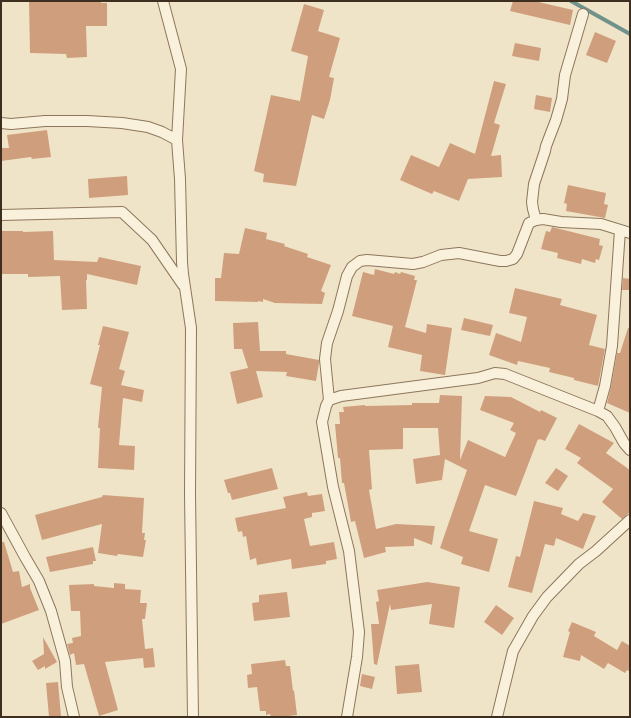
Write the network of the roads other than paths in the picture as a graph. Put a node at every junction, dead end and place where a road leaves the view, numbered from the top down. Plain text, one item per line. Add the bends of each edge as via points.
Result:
1 (163, 1) edge
2 (584, 14) dead end
3 (1, 123) edge
4 (177, 140) junction
5 (1, 215) edge
6 (536, 220) junction
7 (625, 232) edge
8 (185, 287) junction
9 (329, 400) junction
10 (598, 411) junction
11 (630, 450) edge
12 (1, 513) edge
13 (630, 520) edge
14 (74, 717) edge
15 (193, 717) edge
16 (347, 717) edge
17 (497, 717) edge

1 - 4 street via 181,69
2 - 6 street via 565,76 556,120 534,184 532,202
3 - 4 street via 122,123 148,127
4 - 8 street
5 - 8 street via 122,212 152,240
6 - 7 street via 601,224
6 - 9 street via 529,223 513,259 500,261 459,253 441,255 413,264 367,260 360,261 352,267 327,343 325,359
7 - 10 street via 612,346
8 - 15 street via 191,328
9 - 10 street via 341,396 478,378 495,373 505,374
9 - 16 street via 322,422 333,487 349,550 359,632
10 - 11 street via 607,416
12 - 14 street via 39,581 51,610 65,661
13 - 17 street via 579,564 547,597 533,616 513,651

